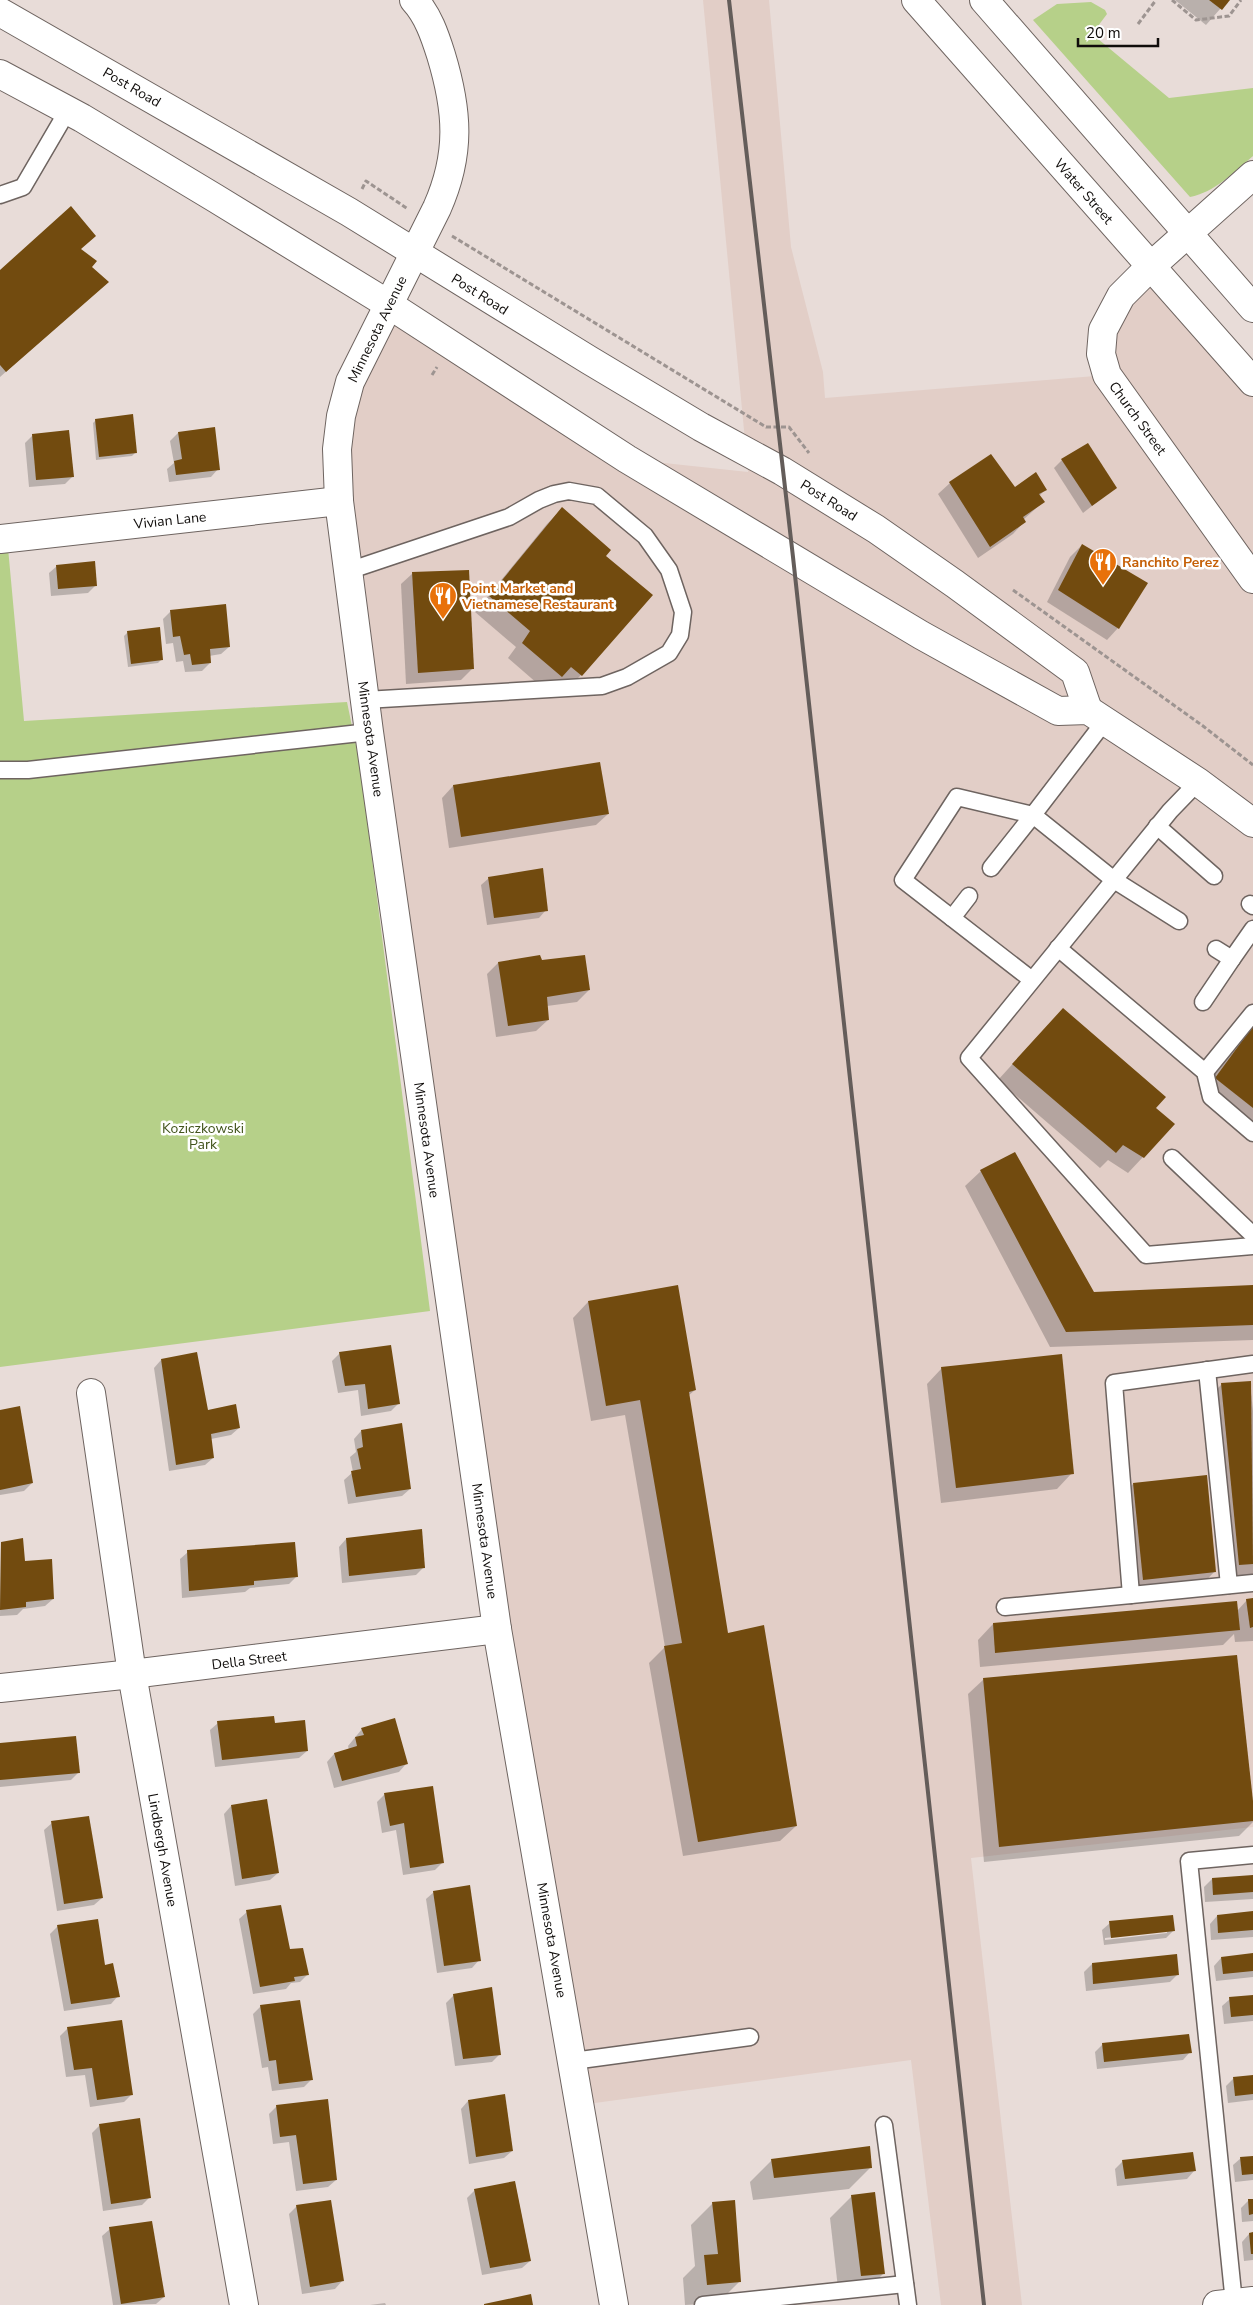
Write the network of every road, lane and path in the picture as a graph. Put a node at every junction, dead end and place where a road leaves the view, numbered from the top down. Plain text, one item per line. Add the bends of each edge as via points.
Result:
1 (414, 0) edge
2 (916, 0) edge
3 (984, 0) edge
4 (1156, 0) edge
5 (1172, 0) edge
6 (1241, 0) edge
7 (0, 12) edge
8 (1138, 24) dead end
9 (0, 74) edge
10 (68, 110) junction
11 (1253, 175) edge
12 (0, 195) edge
13 (349, 212) junction
14 (429, 223) junction
15 (1187, 234) junction
16 (414, 253) junction
17 (1150, 267) junction
18 (388, 304) junction
19 (1253, 308) edge
20 (1253, 382) edge
21 (813, 456) dead end
22 (339, 501) junction
23 (0, 539) edge
24 (348, 571) junction
25 (1253, 580) edge
26 (365, 700) junction
27 (1097, 716) junction
28 (369, 732) junction
29 (0, 770) edge
30 (1198, 782) junction
31 (1033, 815) junction
32 (1253, 823) edge
33 (1157, 826) junction
34 (991, 868) dead end
35 (1214, 876) dead end
36 (1114, 880) junction
37 (969, 896) dead end
38 (952, 918) junction
39 (1179, 921) dead end
40 (1253, 929) edge
41 (1058, 948) junction
42 (1216, 949) dead end
43 (1232, 959) junction
44 (1032, 980) junction
45 (1203, 1002) dead end
46 (1253, 1013) edge
47 (1205, 1072) junction
48 (1253, 1133) edge
49 (1172, 1158) dead end
50 (1253, 1235) edge
51 (1253, 1246) edge
52 (1253, 1364) edge
53 (1207, 1370) junction
54 (91, 1393) dead end
55 (1253, 1583) edge
56 (1229, 1585) junction
57 (1131, 1595) junction
58 (1005, 1607) dead end
59 (497, 1629) junction
60 (132, 1674) junction
61 (0, 1688) edge
62 (1253, 1855) edge
63 (750, 2037) dead end
64 (573, 2062) junction
65 (884, 2125) dead end
66 (905, 2284) junction
67 (1235, 2303) edge
68 (244, 2305) edge
69 (614, 2305) edge
70 (703, 2305) edge
71 (908, 2305) edge

1 - 14 street, Minnesota Avenue via 427,18 437,42 453,100 455,123 453,164
2 - 17 street, Water Street
3 - 15 street
4 - 8 path
5 - 6 path via 1196,20 1229,16
7 - 13 street, Post Road
9 - 10 street
10 - 12 lane via 23,187
10 - 18 street
11 - 15 street, Church Street
13 - 14 path via 366,181
13 - 16 street, Post Road
14 - 16 street, Minnesota Avenue
14 - 21 path via 766,427 789,428
15 - 17 street, Church Street
15 - 19 street
16 - 18 street, Minnesota Avenue
16 - 27 street, Post Road via 876,529 1075,672
17 - 20 street, Water Street
17 - 25 street, Church Street via 1128,288 1106,320 1101,341 1103,365
18 - 22 street, Minnesota Avenue via 350,382 341,416 337,449
18 - 27 street via 627,459 921,635 1058,712
22 - 23 street, Vivian Lane
22 - 24 street, Minnesota Avenue
24 - 26 street, Minnesota Avenue
24 - 26 lane via 509,516 554,494 569,491 597,496 646,536 669,570 684,612 680,635 669,653 627,677 602,686
26 - 28 street, Minnesota Avenue
27 - 30 street
27 - 31 lane
28 - 29 lane via 38,769
28 - 59 street, Minnesota Avenue
30 - 32 street
30 - 33 lane
31 - 34 lane
31 - 36 lane
31 - 38 lane via 957,797 903,880
33 - 35 lane
33 - 36 lane
36 - 39 lane
36 - 41 lane
37 - 38 lane
38 - 44 lane
40 - 43 lane
41 - 44 lane
41 - 47 lane
42 - 43 lane
43 - 45 lane
44 - 51 lane via 969,1058 979,1071 1146,1255
46 - 47 lane
47 - 48 lane via 1211,1097
49 - 50 lane
52 - 53 lane
53 - 56 lane
53 - 57 lane via 1114,1383
54 - 60 street, Lindbergh Avenue
55 - 56 lane
56 - 57 lane
57 - 58 lane
59 - 60 street, Della Street
59 - 64 street, Minnesota Avenue
60 - 61 street, Della Street
60 - 68 street, Lindbergh Avenue
62 - 67 lane via 1190,1861
63 - 64 lane
64 - 69 street, Minnesota Avenue
65 - 66 lane
66 - 70 lane
66 - 71 lane

